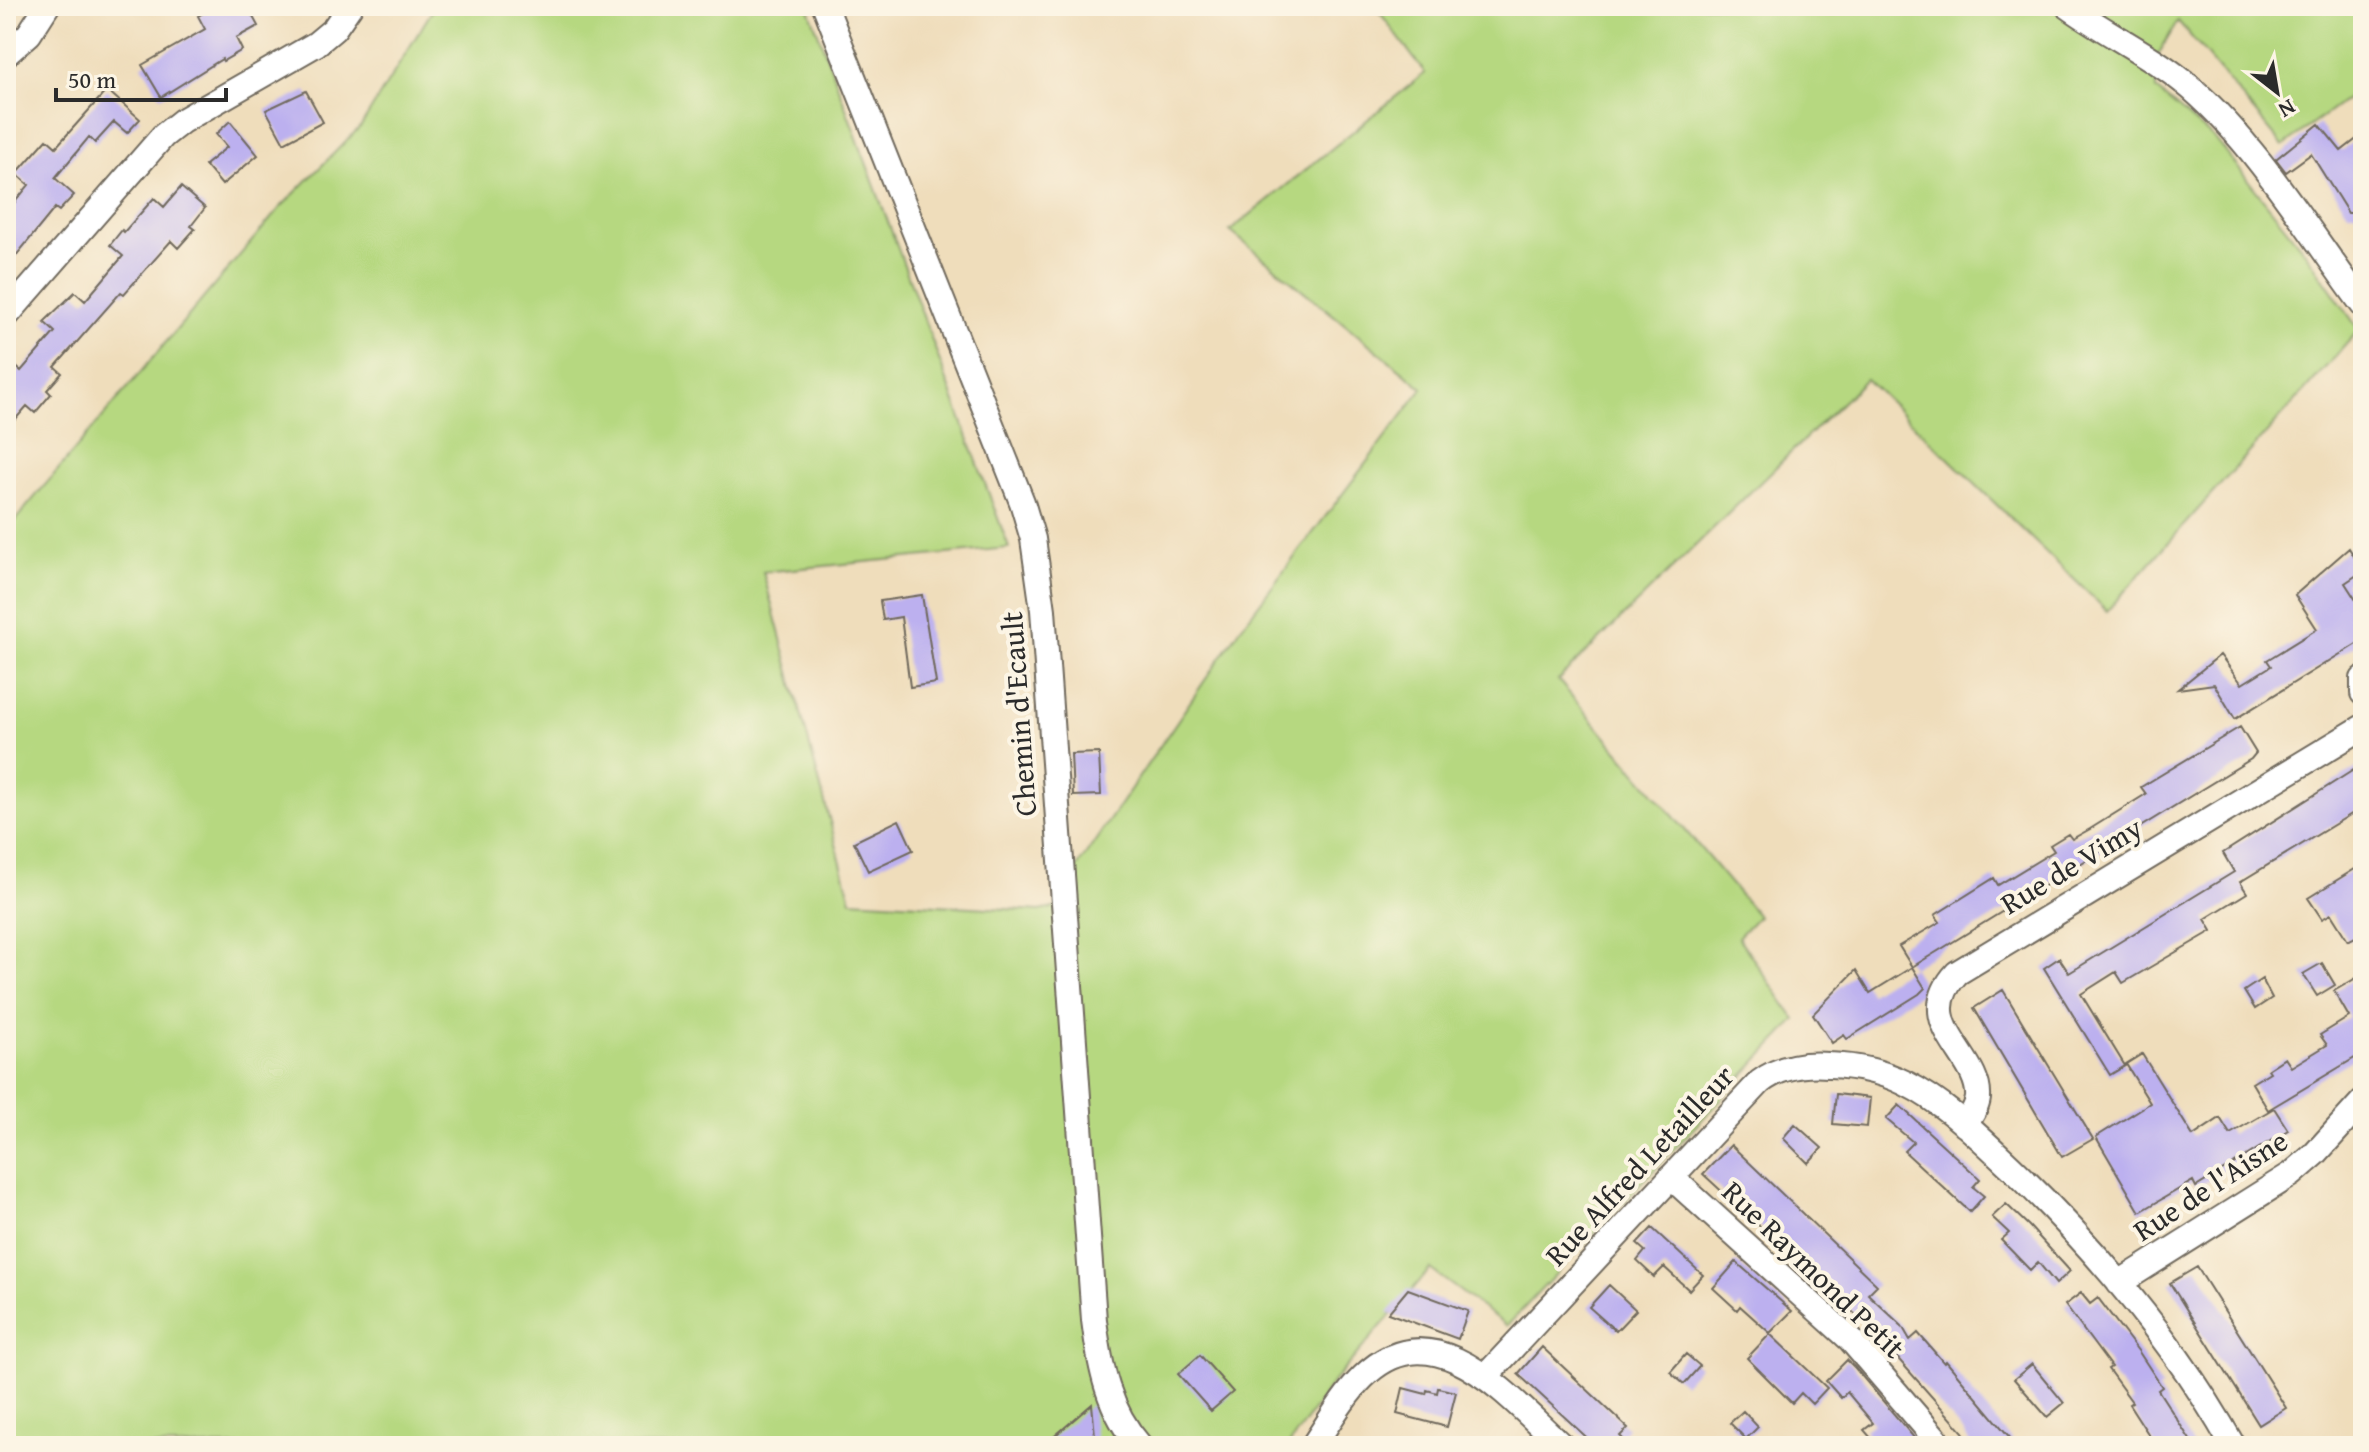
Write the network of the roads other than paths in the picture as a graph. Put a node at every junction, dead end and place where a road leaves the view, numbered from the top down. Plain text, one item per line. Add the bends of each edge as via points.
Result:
1 (47, 6) edge
2 (350, 6) edge
3 (825, 6) edge
4 (2068, 6) edge
5 (6, 54) edge
6 (2363, 305) edge
7 (6, 316) edge
8 (2363, 679) edge
9 (2363, 693) edge
10 (2363, 727) edge
11 (2363, 1101) edge
12 (1965, 1125) junction
13 (1671, 1177) junction
14 (2119, 1283) junction
15 (1485, 1377) junction
16 (1140, 1446) edge
17 (1313, 1446) edge
18 (1562, 1446) edge
19 (1942, 1446) edge
20 (2233, 1446) edge

1 - 5 street via 29,34
2 - 7 street via 316,44 163,136
3 - 16 street, Chemin d'Ecault via 1033,539 1042,589 1094,1320 1111,1400
4 - 6 street via 2189,87 2227,125
8 - 9 street
10 - 12 street, Rue de Vimy via 1957,973 1946,988 1942,1010 1946,1029 1978,1086 1977,1105
11 - 14 street, Rue de l'Aisne via 2292,1174
12 - 13 street, Rue Alfred Letailleur via 1918,1090 1880,1073 1823,1064 1786,1068 1760,1082
12 - 14 street, Rue Alfred Letailleur via 2038,1193
13 - 15 street, Rue Alfred Letailleur
13 - 19 street, Rue Raymond Petit via 1850,1339
14 - 20 street, Rue Alfred Letailleur via 2177,1358
15 - 17 street via 1441,1353 1417,1350 1395,1355 1355,1385
15 - 18 street

